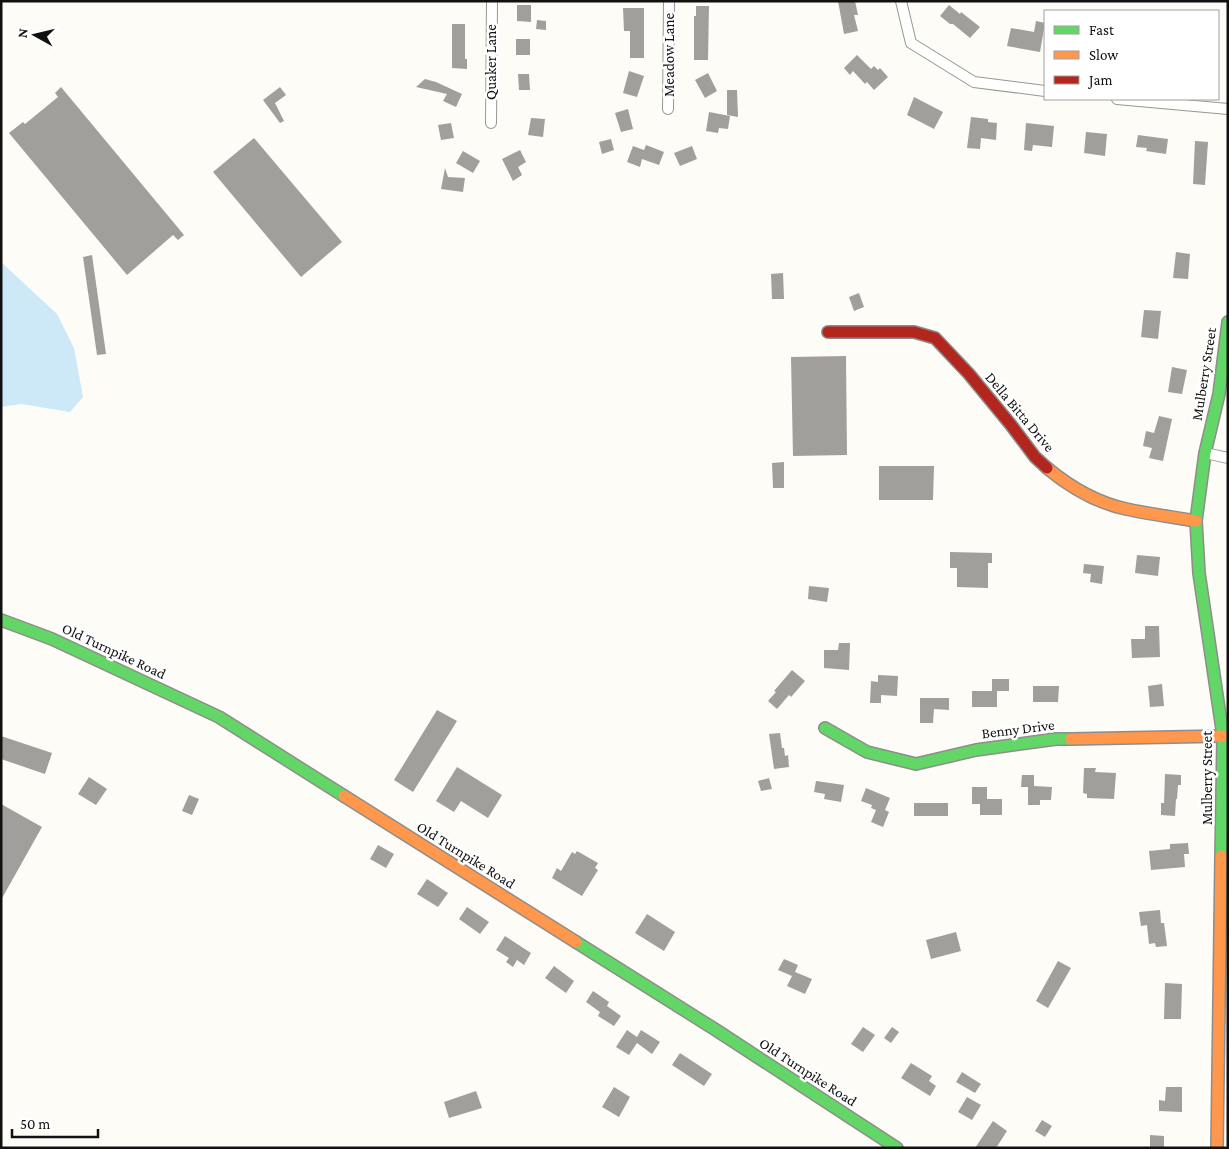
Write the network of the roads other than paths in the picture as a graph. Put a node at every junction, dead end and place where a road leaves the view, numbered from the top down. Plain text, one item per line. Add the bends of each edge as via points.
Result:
1 (492, 1) edge
2 (669, 1) edge
3 (901, 1) edge
4 (1044, 91) edge
5 (1128, 100) edge
6 (668, 109) dead end
7 (1228, 109) edge
8 (491, 123) dead end
9 (1228, 322) edge
10 (828, 332) dead end
11 (1205, 454) junction
12 (1228, 458) edge
13 (1196, 521) junction
14 (1, 620) edge
15 (825, 728) dead end
16 (1223, 736) junction
17 (897, 1148) edge
18 (1217, 1148) edge

1 - 8 street, Quaker Lane
2 - 6 street, Meadow Lane
3 - 4 street via 911,43 974,82
5 - 7 street
9 - 11 street, Mulberry Street via 1219,394
10 - 13 street, Della Bitta Drive via 914,332 935,338 969,374 1036,457 1056,475 1089,496 1125,509
11 - 12 street
11 - 13 street, Mulberry Street
13 - 16 street, Mulberry Street via 1199,574
14 - 17 street, Old Turnpike Road via 52,639 219,717
15 - 16 street, Benny Drive via 867,752 916,764 976,750 1056,739
16 - 18 street, Mulberry Street

